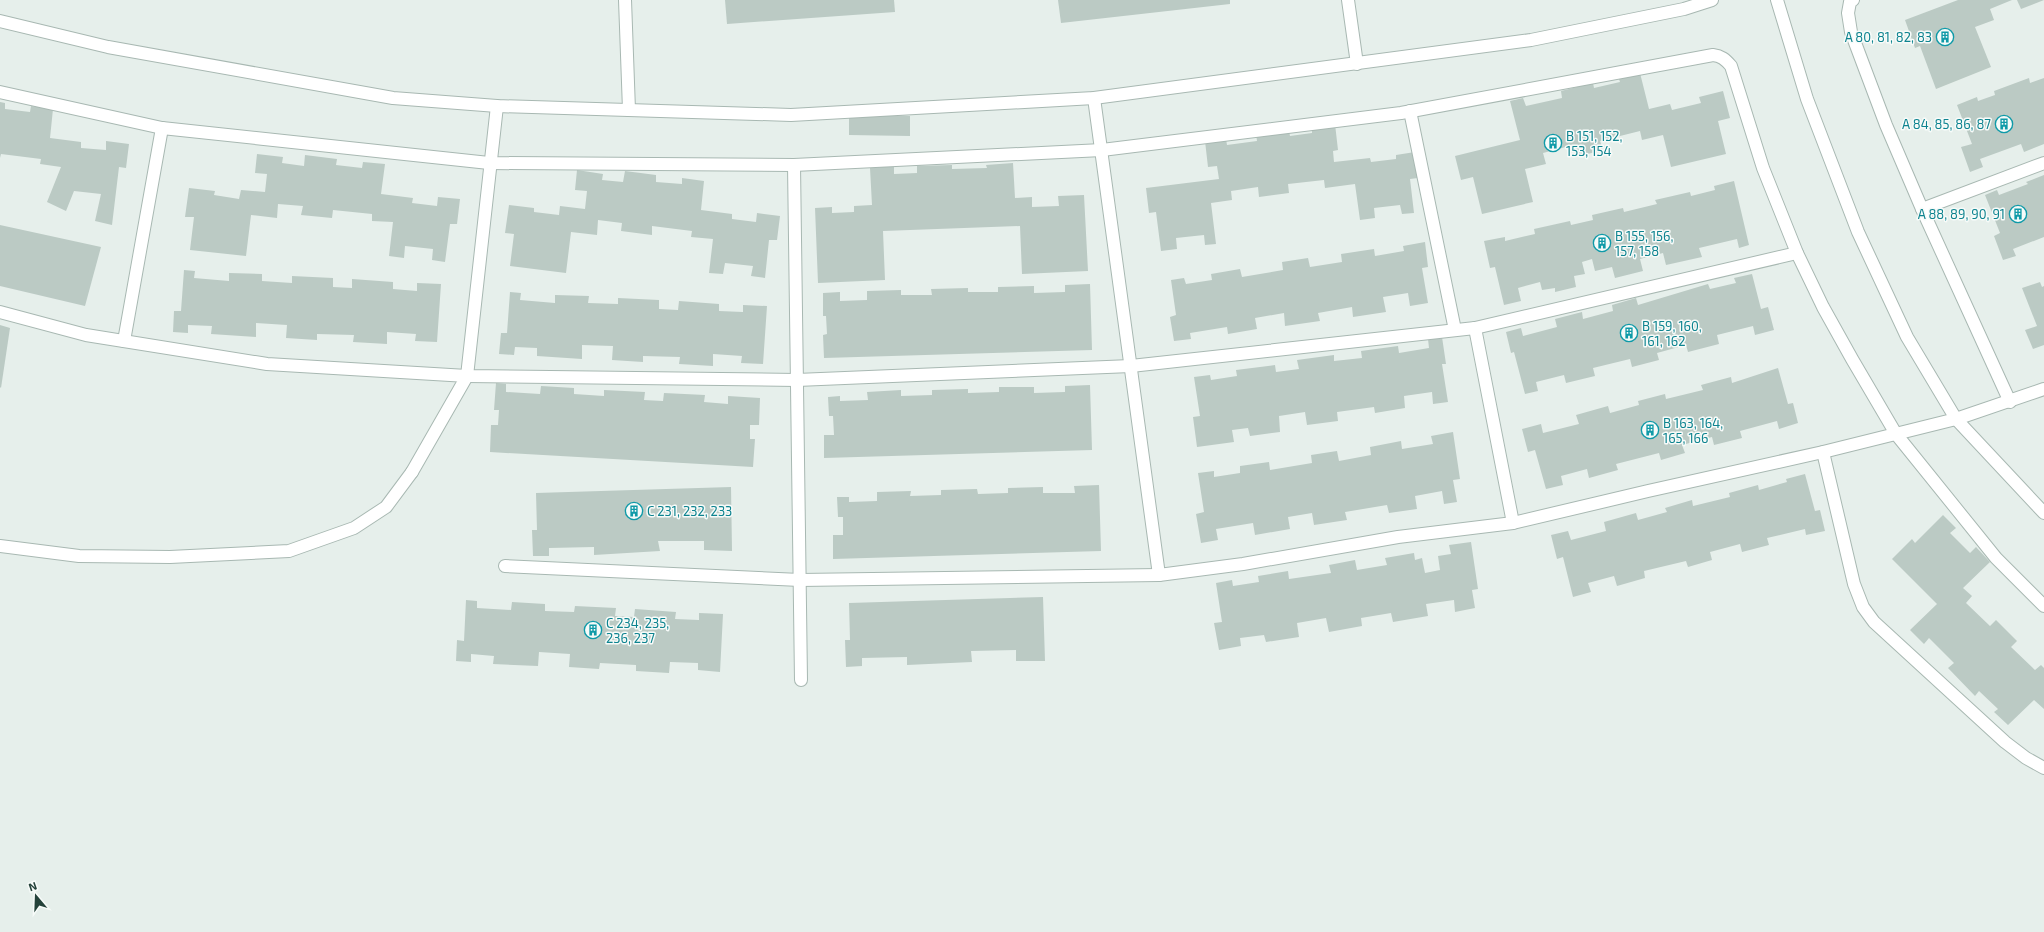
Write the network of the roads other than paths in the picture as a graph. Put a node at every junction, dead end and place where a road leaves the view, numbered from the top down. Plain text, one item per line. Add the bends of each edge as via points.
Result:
1 (625, 0) edge
2 (1348, 0) edge
3 (1712, 0) edge
4 (1777, 0) edge
5 (1853, 0) edge
6 (0, 20) edge
7 (1357, 64) junction
8 (0, 92) edge
9 (1094, 98) junction
10 (497, 106) junction
11 (628, 110) junction
12 (1410, 111) junction
13 (162, 128) junction
14 (1102, 150) junction
15 (490, 163) junction
16 (2044, 163) edge
17 (794, 165) junction
18 (1922, 209) junction
19 (1797, 253) junction
20 (0, 312) edge
21 (1475, 328) junction
22 (1455, 330) junction
23 (124, 341) junction
24 (1130, 366) junction
25 (467, 376) junction
26 (797, 380) junction
27 (2044, 389) edge
28 (2010, 402) junction
29 (1956, 419) junction
30 (1896, 434) junction
31 (1823, 452) junction
32 (2044, 512) edge
33 (1513, 523) junction
34 (0, 546) edge
35 (505, 566) dead end
36 (1159, 575) junction
37 (800, 580) junction
38 (2044, 606) edge
39 (801, 680) dead end
40 (2044, 768) edge

1 - 11 street
2 - 7 street
3 - 7 street via 1684,9 1531,40
4 - 29 street via 1807,99 1858,232 1907,337
5 - 18 street via 1850,2 1848,13 1851,32 1886,125
6 - 10 street via 108,47 393,98
7 - 9 street
8 - 13 street
9 - 11 street via 791,115
9 - 14 street
10 - 11 street
10 - 15 street
12 - 14 street
12 - 19 street via 1682,60 1720,56 1731,66 1763,168
12 - 22 street
13 - 15 street
13 - 23 street
14 - 17 street
14 - 24 street
15 - 17 street
15 - 25 street
16 - 18 street
17 - 26 street
18 - 28 street
19 - 21 street
19 - 30 street via 1823,307
20 - 23 street via 86,335
21 - 22 street
21 - 33 street
22 - 24 street
23 - 25 street via 267,364
24 - 26 street
24 - 36 street
25 - 26 street
25 - 34 street via 412,472 386,507 354,528 289,551 170,557 79,556
26 - 37 street
27 - 28 street
28 - 29 street
29 - 30 street
29 - 32 street
30 - 31 street
30 - 38 street via 1996,558
31 - 33 street
31 - 40 street via 1854,584 1863,607 1874,622 2005,742
33 - 36 street via 1398,537 1243,564
35 - 37 street
36 - 37 street
37 - 39 street

